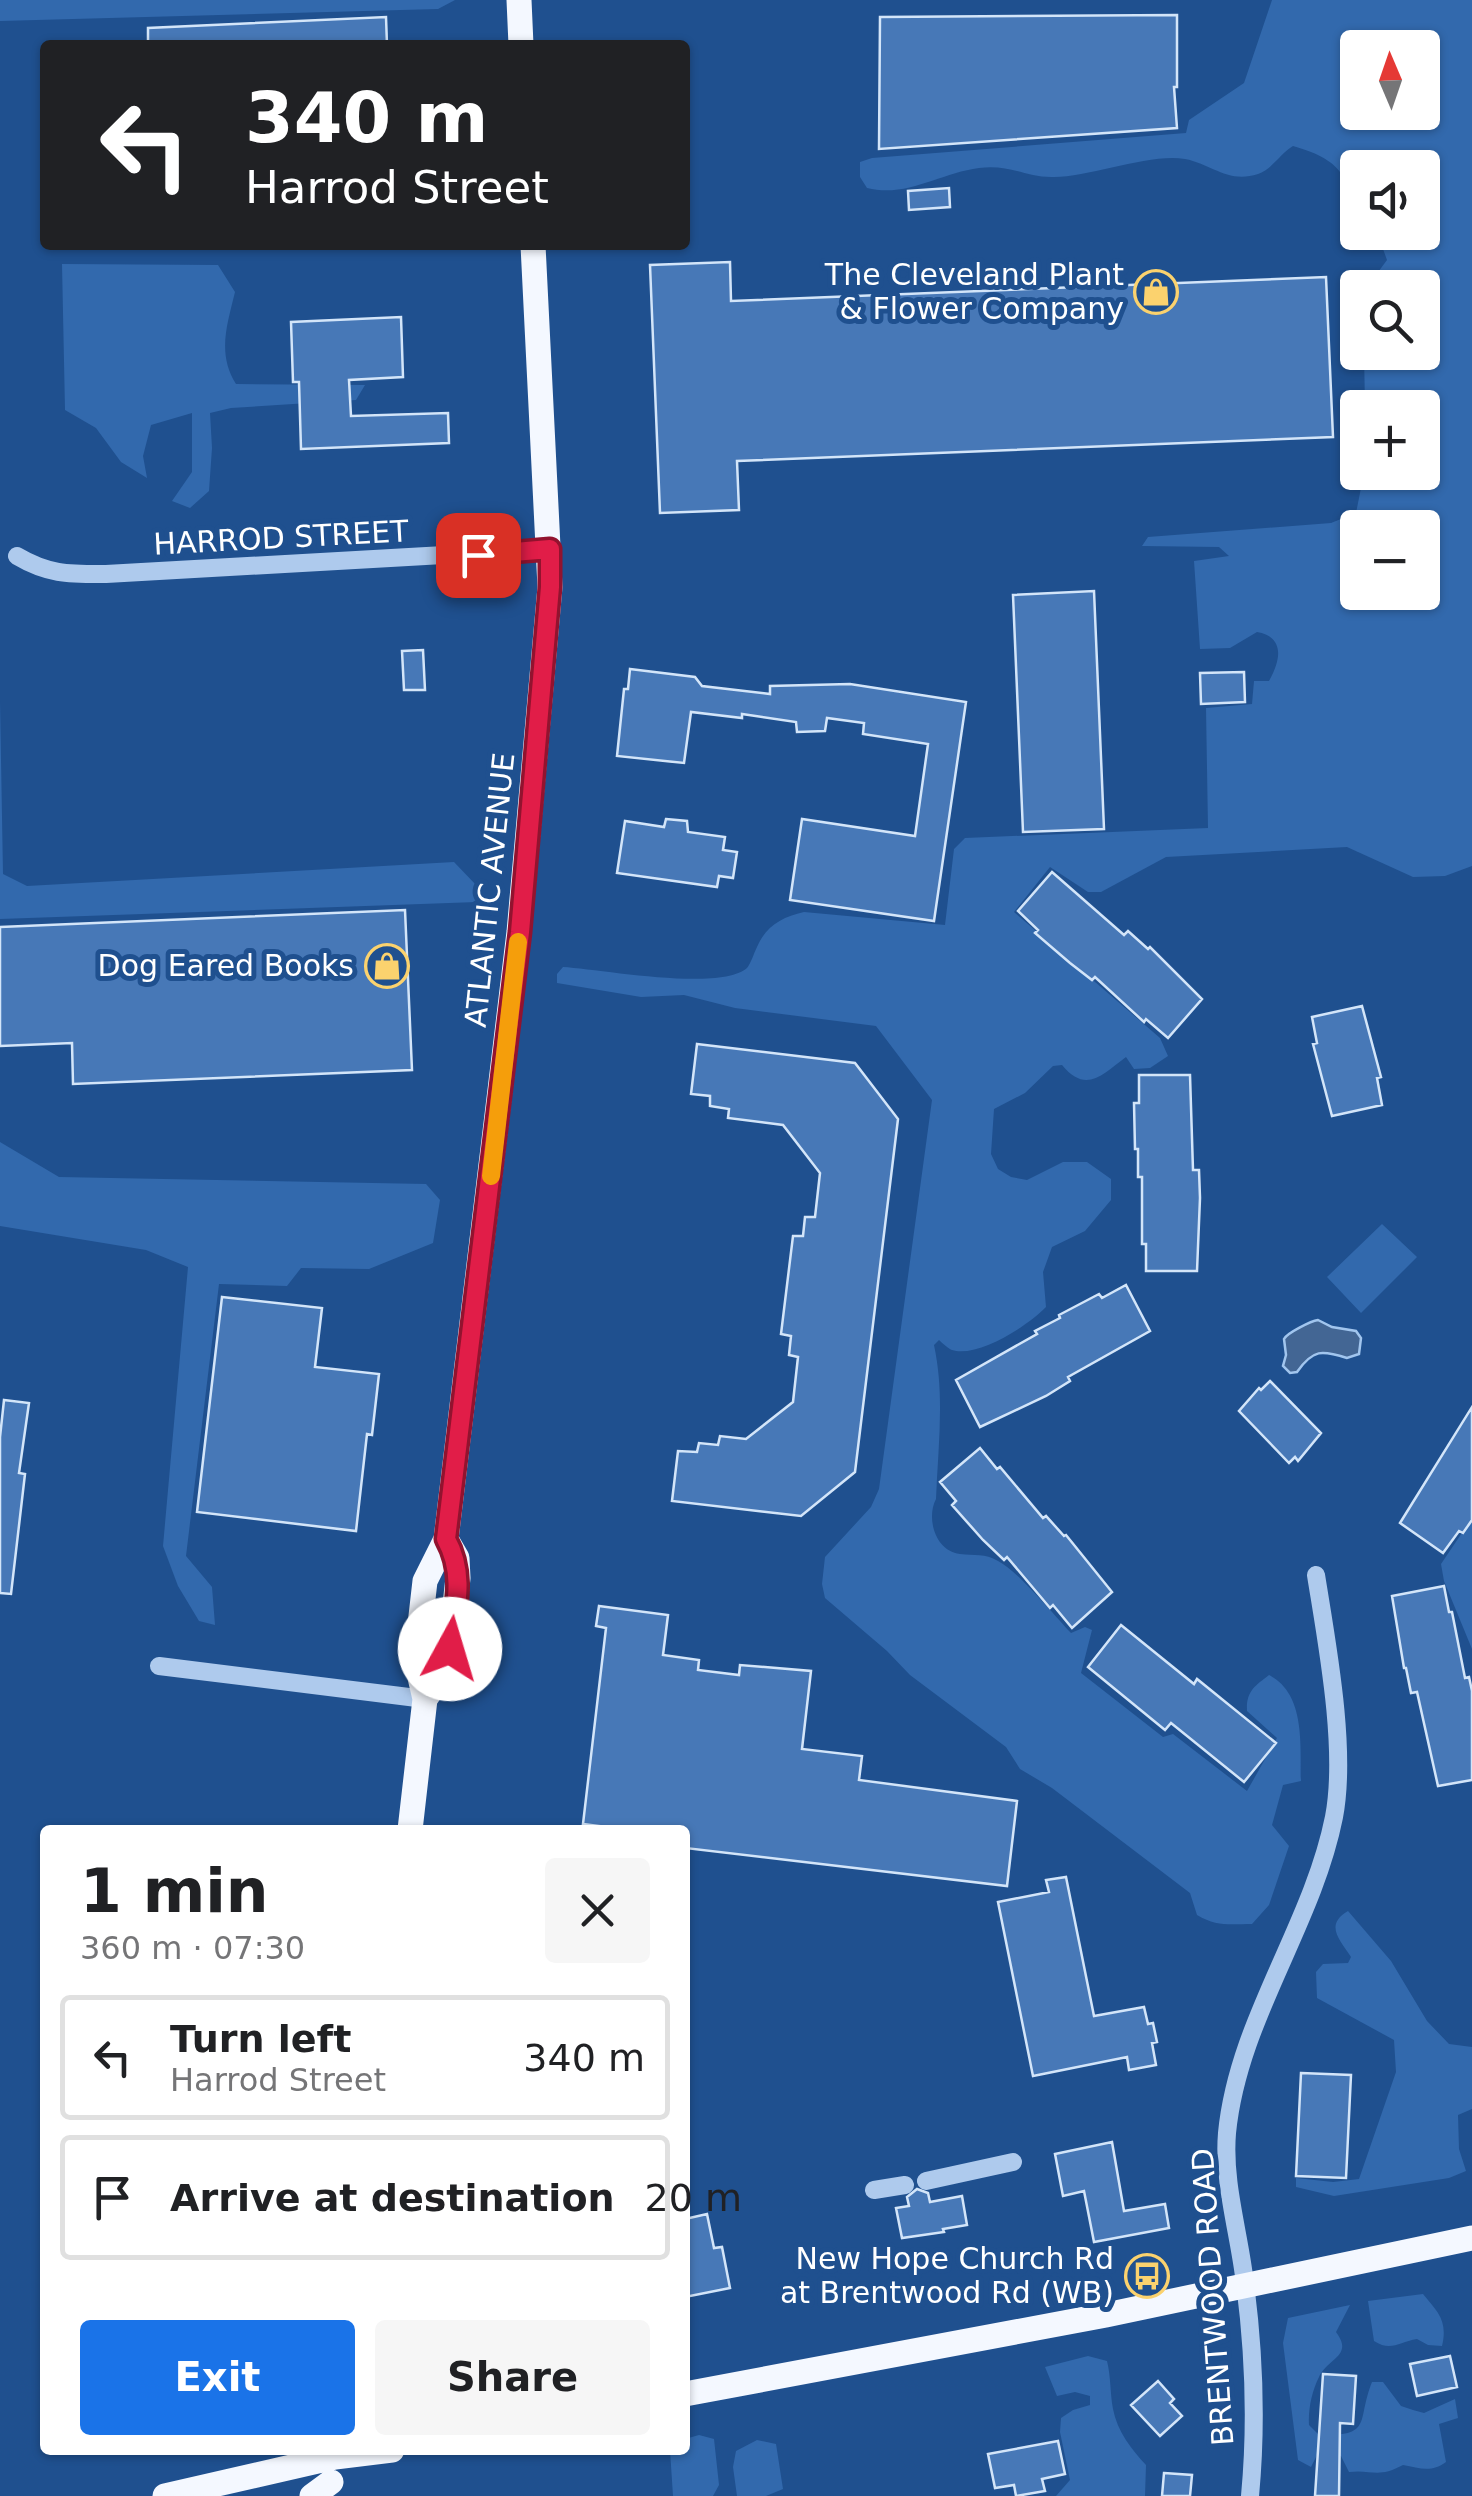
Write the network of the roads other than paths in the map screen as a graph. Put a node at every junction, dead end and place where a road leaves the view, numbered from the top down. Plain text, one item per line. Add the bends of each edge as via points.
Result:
1 (519, 0) edge
2 (521, 40) edge
3 (533, 250) edge
4 (550, 549) junction
5 (17, 556) dead end
6 (1316, 1574) dead end
7 (159, 1666) dead end
8 (425, 1698) junction
9 (411, 1825) edge
10 (1013, 2162) dead end
11 (926, 2182) dead end
12 (905, 2185) dead end
13 (874, 2190) dead end
14 (1472, 2238) edge
15 (1246, 2286) junction
16 (690, 2393) edge
17 (381, 2455) edge
18 (333, 2476) edge
19 (186, 2494) edge
20 (1250, 2496) edge

1 - 2 main road
3 - 4 main road, ATLANTIC AVENUE
4 - 5 street, HARROD STREET via 106,574 44,570
4 - 8 main road, ATLANTIC AVENUE via 520,932 446,1539 458,1578 448,1666
6 - 15 street, BRENTWOOD ROAD via 1336,1732 1334,1814 1233,2091 1226,2156
7 - 8 street
8 - 9 main road, ATLANTIC AVENUE
10 - 11 street
12 - 13 street
14 - 15 main road
15 - 16 main road
15 - 20 street, BRENTWOOD ROAD via 1255,2398
17 - 18 main road
18 - 19 main road

